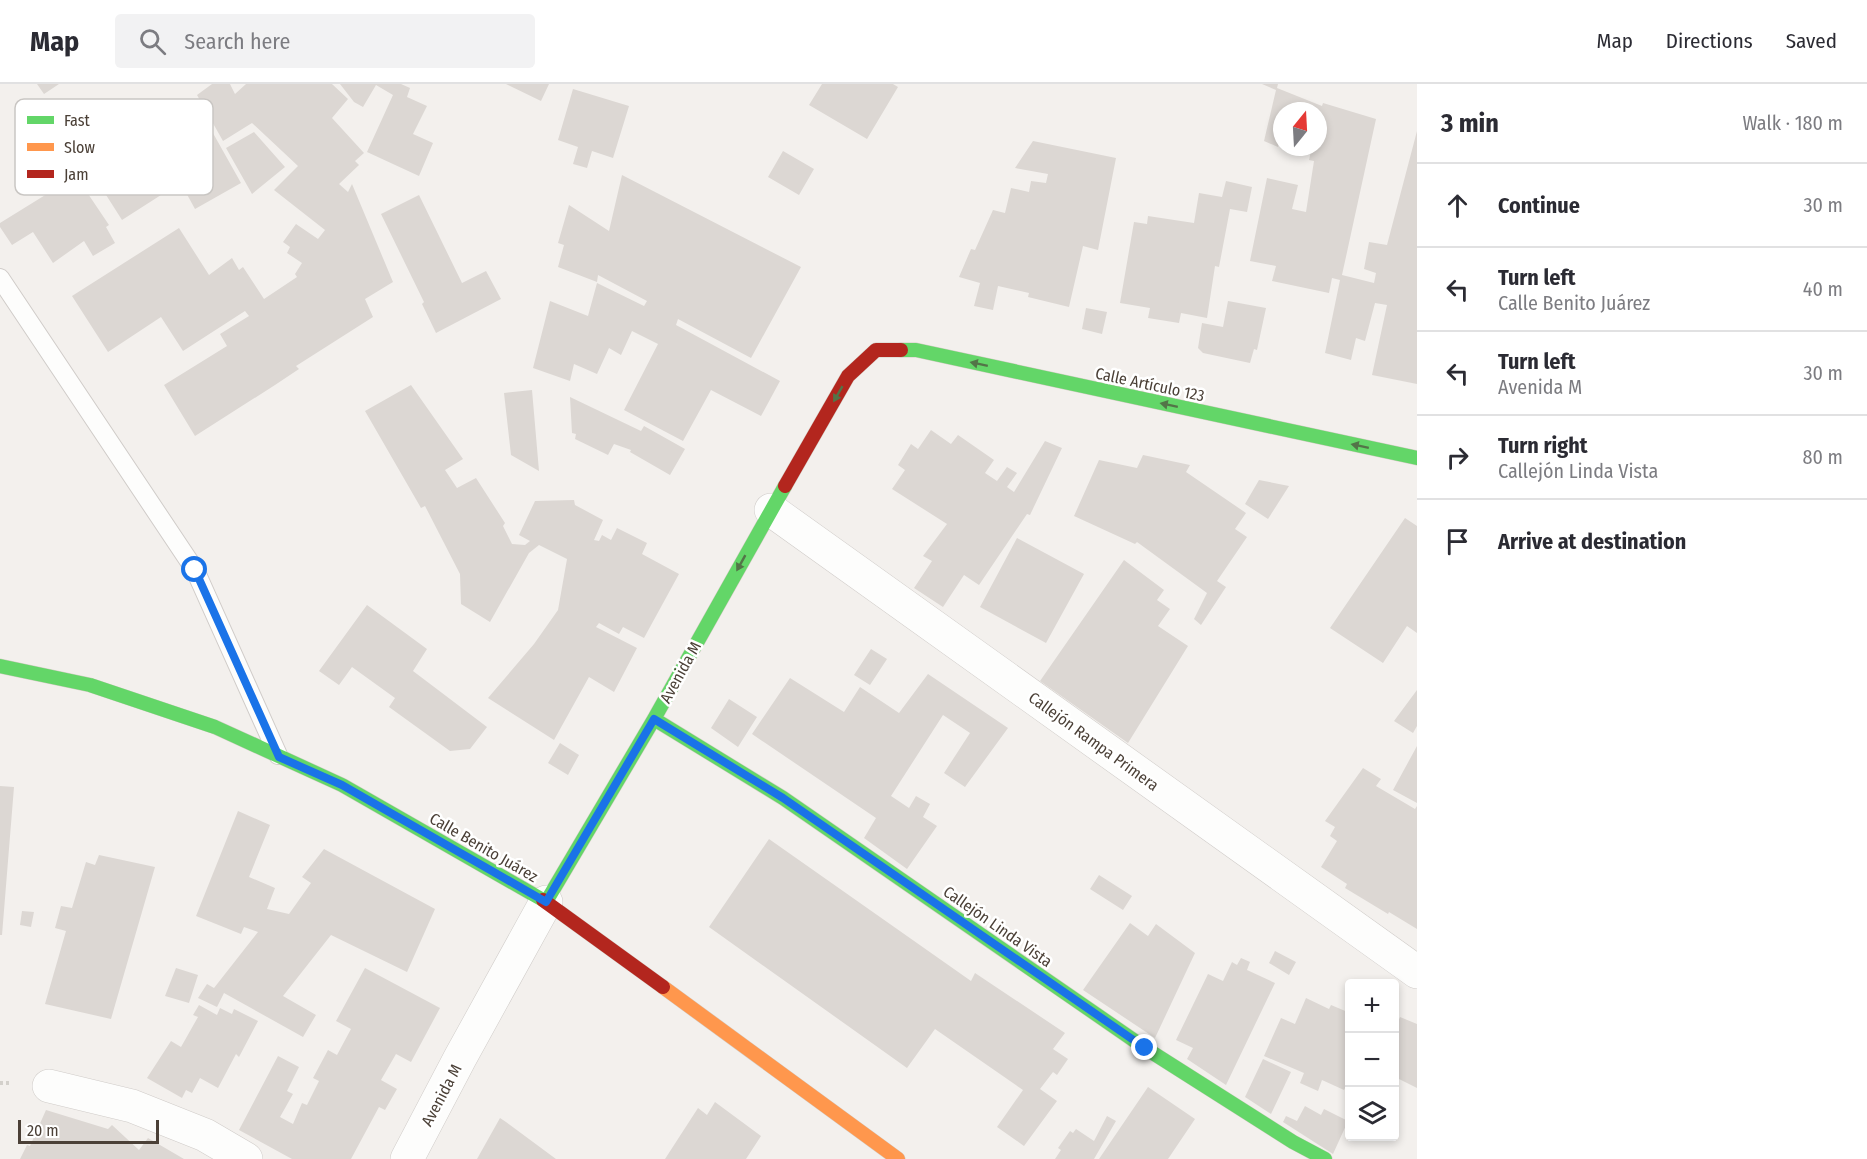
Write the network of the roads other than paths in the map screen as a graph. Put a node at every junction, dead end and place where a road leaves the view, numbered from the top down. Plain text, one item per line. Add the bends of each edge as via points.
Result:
1 (0, 278) edge
2 (876, 350) joint
3 (1417, 458) edge
4 (771, 510) junction
5 (0, 666) edge
6 (654, 719) junction
7 (279, 757) junction
8 (546, 902) junction
9 (1417, 972) edge
10 (49, 1086) dead end
11 (246, 1159) edge
12 (407, 1159) edge
13 (898, 1159) edge
14 (1324, 1159) edge

1 - 7 lane via 195,570
3 -> 2 street, Calle Artículo 123 via 916,350
2 -> 4 street, Avenida M via 848,376
4 -> 6 street, Avenida M
4 - 9 street, Callejón Rampa Primera
5 - 7 street, Calle Benito Juárez via 90,685 215,727
6 - 8 street, Avenida M
6 - 14 street, Callejón Linda Vista via 783,798 1145,1048
7 - 8 street, Calle Benito Juárez via 342,785
8 - 12 street, Avenida M
8 - 13 street, Calle Benito Juárez
10 - 11 street via 132,1107 206,1136

